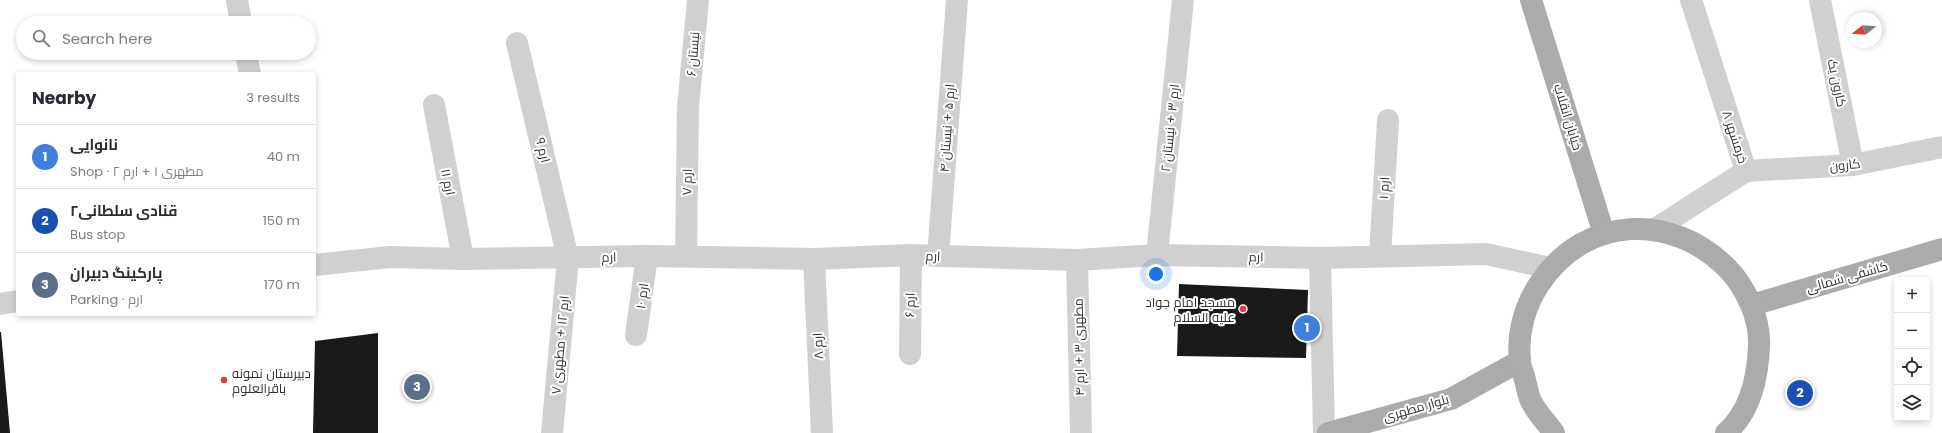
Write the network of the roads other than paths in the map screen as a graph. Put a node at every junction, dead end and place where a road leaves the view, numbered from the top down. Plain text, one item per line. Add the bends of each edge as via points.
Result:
1 (237, 0) edge
2 (698, 0) edge
3 (957, 0) edge
4 (1183, 0) edge
5 (1532, 0) edge
6 (1691, 0) edge
7 (1820, 0) edge
8 (240, 16) edge
9 (517, 42) dead end
10 (247, 60) edge
11 (250, 72) edge
12 (434, 105) dead end
13 (688, 107) joint
14 (1388, 120) dead end
15 (1942, 147) edge
16 (1854, 165) junction
17 (1746, 172) junction
18 (1655, 230) junction
19 (1604, 234) junction
20 (1942, 249) edge
21 (911, 255) junction
22 (1157, 255) junction
23 (647, 256) junction
24 (686, 256) junction
25 (938, 256) junction
26 (1380, 256) junction
27 (568, 258) junction
28 (1320, 258) junction
29 (814, 259) junction
30 (463, 260) junction
31 (1077, 260) junction
32 (316, 265) edge
33 (1550, 268) junction
34 (16, 301) edge
35 (0, 304) edge
36 (1752, 305) junction
37 (636, 335) dead end
38 (910, 354) dead end
39 (1520, 360) junction
40 (552, 433) edge
41 (822, 433) edge
42 (1080, 433) edge
43 (1324, 433) edge
44 (1328, 433) edge
45 (1554, 433) edge
46 (1726, 433) edge

1 - 8 street
2 - 13 street, نیستان ۶
3 - 25 street, ارم ۵ + نیستان ۴
4 - 22 street, ارم ۳ + نیستان ۲
5 - 19 main road, خیابان انقلاب
6 - 17 street, خرمشهر ۸
7 - 16 street, کارون یک
9 - 27 street, ارم ۹
10 - 11 street
12 - 30 street, ارم ۱۱
13 - 24 street, ارم ۷
14 - 26 street, ارم ۱
15 - 16 street, کارون
16 - 17 street, کارون
17 - 18 street, خرمشهر ۸
18 - 19 main road via 1630,229
18 - 36 main road via 1686,238 1714,254 1736,277
19 - 33 main road via 1584,242 1565,254
20 - 36 main road, کاشفی شمالی
21 - 25 street, ارم
21 - 29 street, ارم
21 - 38 street, ارم ۶
22 - 28 street, ارم
22 - 31 street, ارم
23 - 24 street, ارم
23 - 27 street, ارم
23 - 37 street, ارم ۱۰
24 - 29 street, ارم
25 - 31 street, ارم
26 - 28 street, ارم
26 - 33 street, ارم via 1486,254
27 - 30 street, ارم
27 - 40 street, ارم ۱۲ + مطهری ۷
28 - 43 street
29 - 41 street, ارم ۸
30 - 32 street, ارم via 390,257
31 - 42 street, مطهری ۳ + ارم ۴
33 - 39 main road via 1532,296 1521,327
34 - 35 street
36 - 46 main road via 1759,337 1758,370 1748,402
39 - 44 main road, بلوار مطهری via 1451,399
39 - 45 main road via 1531,401

